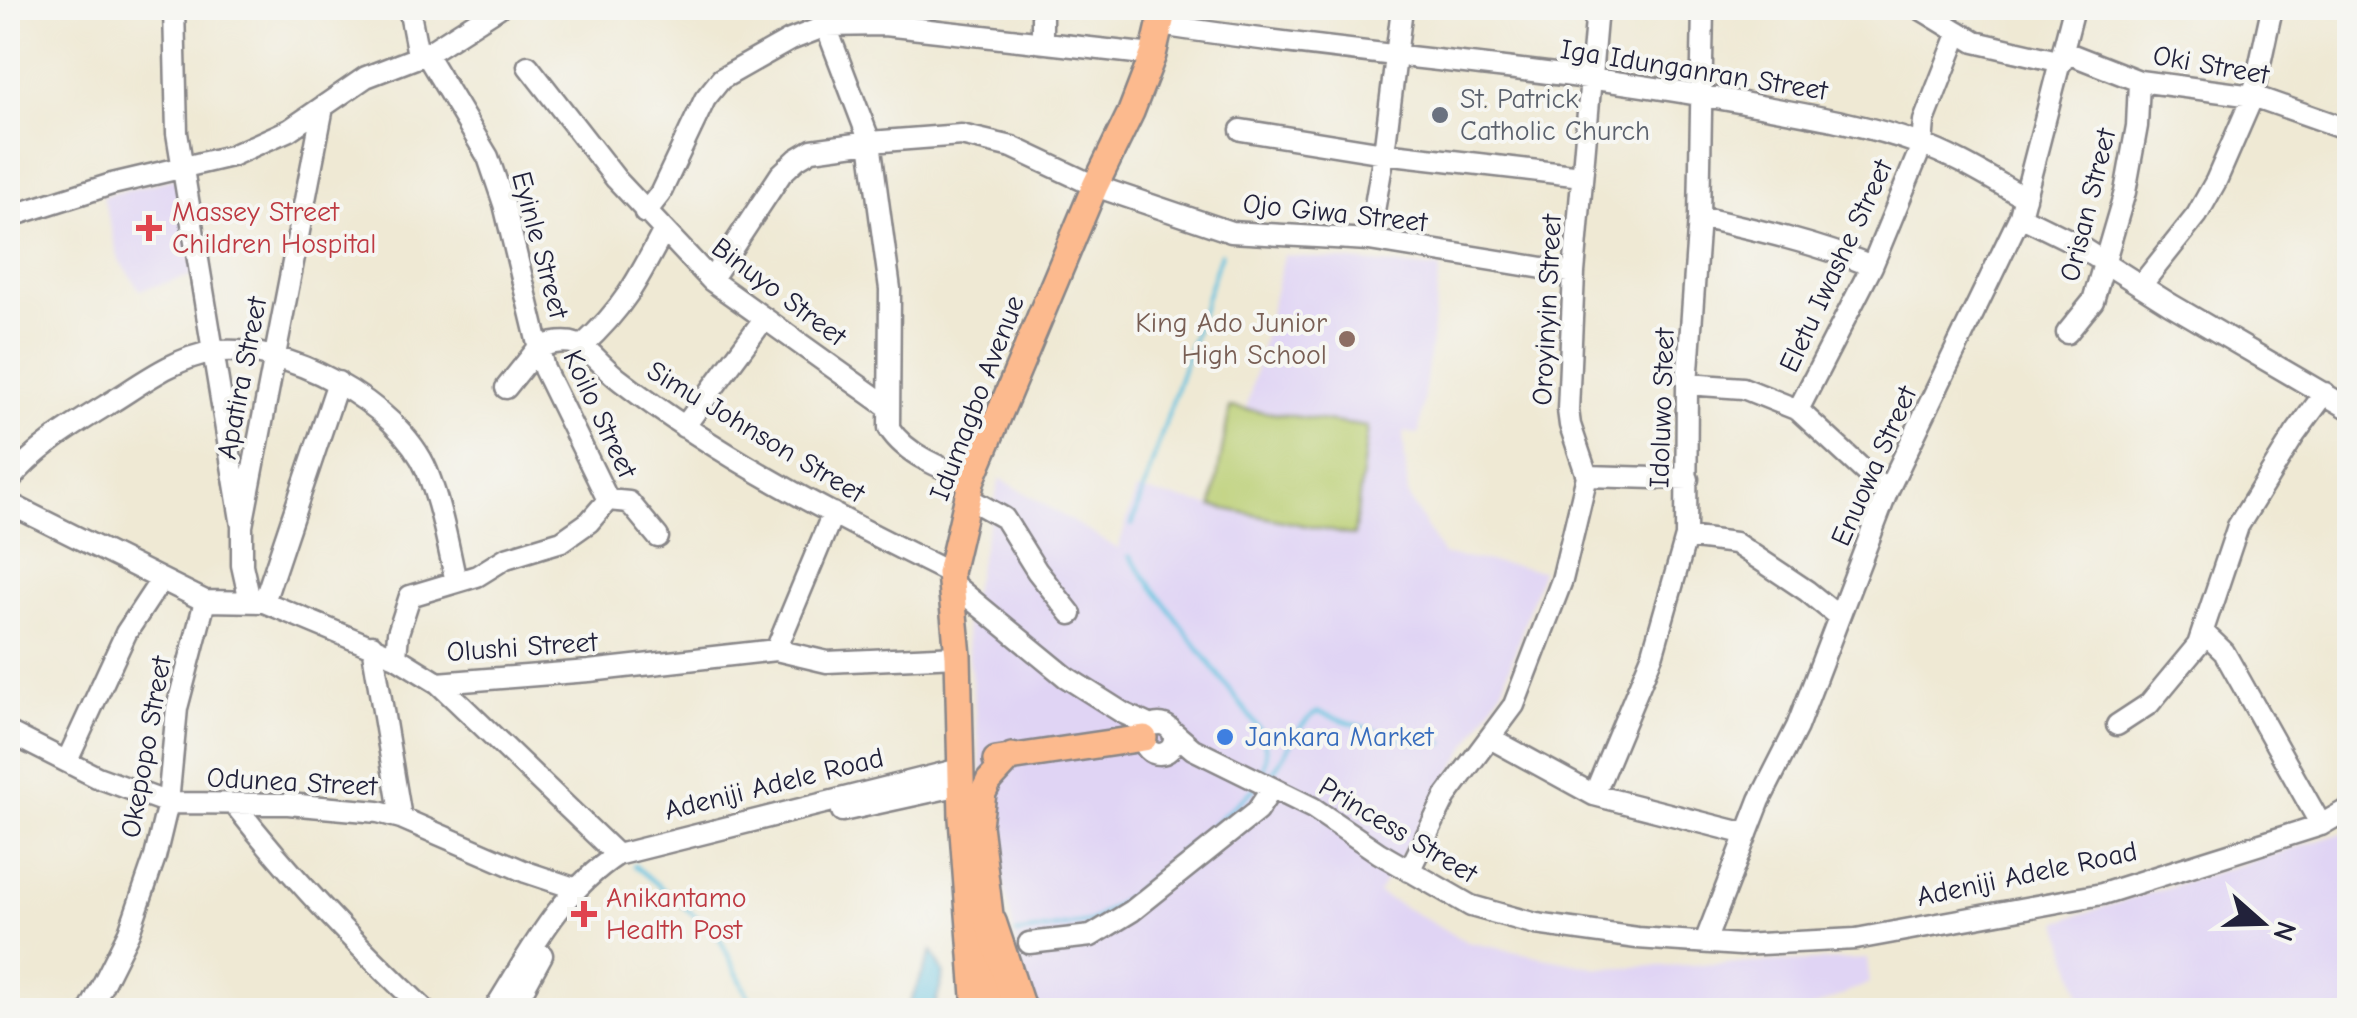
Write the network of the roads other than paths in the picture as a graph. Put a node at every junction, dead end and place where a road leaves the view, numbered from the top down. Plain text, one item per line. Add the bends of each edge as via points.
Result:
1 (174, 8) edge
2 (409, 8) edge
3 (498, 8) edge
4 (1042, 8) edge
5 (1402, 8) edge
6 (1597, 8) edge
7 (1703, 8) edge
8 (1919, 8) edge
9 (2074, 8) edge
10 (2272, 8) edge
11 (1163, 16) edge
12 (822, 17) edge
13 (1959, 32) junction
14 (1042, 43) junction
15 (422, 54) junction
16 (1154, 54) junction
17 (1396, 55) junction
18 (2063, 57) junction
19 (528, 66) dead end
20 (1592, 79) junction
21 (2139, 81) junction
22 (1702, 96) junction
23 (2253, 96) junction
24 (324, 107) junction
25 (1242, 130) dead end
26 (2350, 130) edge
27 (870, 142) junction
28 (1922, 144) junction
29 (1384, 153) junction
30 (183, 168) junction
31 (1582, 176) junction
32 (1095, 186) junction
33 (2023, 207) junction
34 (645, 213) junction
35 (8, 217) edge
36 (1699, 217) junction
37 (663, 232) junction
38 (1369, 240) junction
39 (2103, 262) junction
40 (1872, 266) junction
41 (1574, 273) junction
42 (711, 280) junction
43 (2142, 284) junction
44 (764, 319) junction
45 (2067, 333) dead end
46 (582, 346) junction
47 (538, 347) junction
48 (212, 352) junction
49 (274, 359) junction
50 (338, 382) junction
51 (1687, 384) junction
52 (506, 388) dead end
53 (2325, 394) junction
54 (887, 406) junction
55 (2350, 409) edge
56 (1798, 410) junction
57 (684, 427) junction
58 (1587, 476) junction
59 (1688, 480) junction
60 (8, 482) edge
61 (970, 489) junction
62 (1887, 492) junction
63 (608, 500) junction
64 (8, 502) edge
65 (833, 513) junction
66 (242, 526) junction
67 (658, 537) dead end
68 (1686, 537) junction
69 (950, 577) junction
70 (160, 580) junction
71 (456, 582) junction
72 (205, 601) junction
73 (257, 602) junction
74 (1071, 614) dead end
75 (1839, 617) junction
76 (2204, 633) junction
77 (372, 645) junction
78 (776, 650) junction
79 (958, 656) junction
80 (396, 657) junction
81 (438, 683) junction
82 (2117, 725) dead end
83 (8, 732) edge
84 (1159, 736) junction
85 (1490, 738) junction
86 (1012, 756) junction
87 (67, 761) junction
88 (960, 777) junction
89 (1272, 790) junction
90 (1594, 795) junction
91 (168, 803) junction
92 (236, 805) junction
93 (2350, 808) edge
94 (401, 818) junction
95 (2321, 826) junction
96 (1746, 834) junction
97 (617, 855) junction
98 (1410, 871) junction
99 (574, 888) junction
100 (991, 923) joint
101 (1704, 942) junction
102 (1029, 944) dead end
103 (995, 1009) edge
104 (90, 1010) edge
105 (425, 1010) edge
106 (494, 1010) edge
107 (512, 1010) edge

1 - 30 street via 174,98
2 - 15 street
3 - 15 street
4 - 14 street
5 - 17 street
6 - 20 street, Oroyinyin Street
7 - 22 street, Idoluwo Steet
8 - 13 street, Oki Street
9 - 18 street, Enuowa Street
10 - 23 street
11 - 16 main road, Idumagbo Avenue
11 - 17 street, Iga Idunganran Street via 1246,38
12 - 14 street
12 - 27 street
12 - 34 street via 722,79 705,98
13 - 18 street, Oki Street via 1974,42
13 - 28 street, Eletu Iwashe Street via 1924,121
14 - 16 street
15 - 24 street via 366,77
15 - 47 street, Eyinle Street via 488,157
16 - 32 main road, Idumagbo Avenue
17 - 20 street, Iga Idunganran Street
17 - 29 street
18 - 21 street, Oki Street
18 - 33 street, Enuowa Street
19 - 34 street, Binuyo Street
20 - 22 street, Iga Idunganran Street
20 - 31 street, Oroyinyin Street
21 - 23 street, Oki Street
21 - 39 street, Orisan Street via 2125,192
22 - 28 street, Iga Idunganran Street via 1873,128
22 - 36 street, Idoluwo Steet
23 - 26 street, Oki Street
23 - 43 street via 2197,215
24 - 30 street via 230,156
24 - 49 street, Apatira Street
25 - 29 street
27 - 32 street, Ojo Giwa Street via 961,135 1012,147
27 - 42 street, Ojo Giwa Street via 797,158
27 - 54 street via 890,288
28 - 33 street, Iga Idunganran Street
28 - 40 street, Eletu Iwashe Street
29 - 31 street
29 - 38 street
30 - 35 street
30 - 48 street
31 - 41 street, Oroyinyin Street
32 - 38 street, Ojo Giwa Street via 1230,232
32 - 61 main road, Idumagbo Avenue
33 - 39 street, Iga Idunganran Street
33 - 62 street, Enuowa Street
34 - 37 street, Binuyo Street
36 - 40 street via 1834,250
36 - 51 street, Idoluwo Steet
37 - 42 street, Binuyo Street
37 - 46 street via 612,319
38 - 41 street, Ojo Giwa Street
39 - 43 street, Iga Idunganran Street
39 - 45 street, Orisan Street via 2093,301
40 - 56 street, Eletu Iwashe Street
41 - 58 street, Oroyinyin Street via 1568,410
42 - 44 street, Binuyo Street
43 - 53 street, Iga Idunganran Street
44 - 54 street, Binuyo Street
44 - 57 street
46 - 47 street via 560,340
46 - 57 street, Simu Johnson Street
47 - 52 street
47 - 63 street, Koilo Street
48 - 49 street
48 - 60 street via 182,361 72,426
48 - 66 street
49 - 50 street
49 - 66 street, Apatira Street
50 - 71 street via 382,410 426,469
50 - 73 street
51 - 56 street via 1743,388
51 - 59 street, Idoluwo Steet
53 - 55 street, Iga Idunganran Street
53 - 76 street via 2238,526
54 - 61 street via 900,445
56 - 62 street
57 - 65 street, Simu Johnson Street
58 - 59 street
58 - 85 street via 1562,580 1514,705
59 - 68 street, Idoluwo Steet
61 - 69 main road, Idumagbo Avenue
61 - 74 street via 1004,518
62 - 75 street, Enuowa Street
63 - 67 street, Koilo Street via 628,502
63 - 71 street via 562,541
64 - 70 street, Olushi Street
65 - 69 street, Simu Johnson Street
65 - 78 street
66 - 73 street, Apatira Street via 242,565
68 - 75 street via 1735,543
68 - 90 street, Idoluwo Steet via 1653,652
69 - 79 main road, Idumagbo Avenue
69 - 84 street via 1066,677
70 - 72 street, Olushi Street
70 - 87 street via 126,633
71 - 80 street via 410,596
72 - 73 street, Olushi Street
72 - 91 street, Okepopo Street via 177,708
73 - 77 street, Olushi Street
75 - 96 street, Enuowa Street
76 - 82 street via 2149,704
76 - 95 street via 2237,674
77 - 80 street, Olushi Street
77 - 94 street
78 - 79 street, Olushi Street via 827,662
78 - 81 street, Olushi Street
79 - 88 main road, Idumagbo Avenue
80 - 81 street, Olushi Street
81 - 97 street
83 - 87 street, Odunea Street
84 - 86 main road, Adeniji Adele Road
84 - 89 street, Princess Street
85 - 90 street
85 - 98 street via 1446,796
86 - 88 main road, Adeniji Adele Road
86 - 100 main road via 989,780 981,806
87 - 91 street, Odunea Street
88 - 97 street, Adeniji Adele Road
88 - 103 main road, Idumagbo Avenue
88 - 107 street, Adeniji Adele Road via 624,865 578,897
89 - 98 street, Princess Street via 1313,808
89 - 102 street via 1257,810 1132,911 1091,936
90 - 96 street
91 - 92 street, Odunea Street
91 - 104 street, Okepopo Street via 144,894
92 - 94 street, Odunea Street via 288,804
92 - 105 street via 327,914
93 - 95 street, Adeniji Adele Road
94 - 99 street, Odunea Street
95 - 101 street, Adeniji Adele Road via 2102,894 1856,939
96 - 101 street, Enuowa Street
97 - 99 street, Adeniji Adele Road
98 - 101 street, Princess Street via 1470,906 1536,924
99 - 106 street, Adeniji Adele Road
100 - 103 highway

